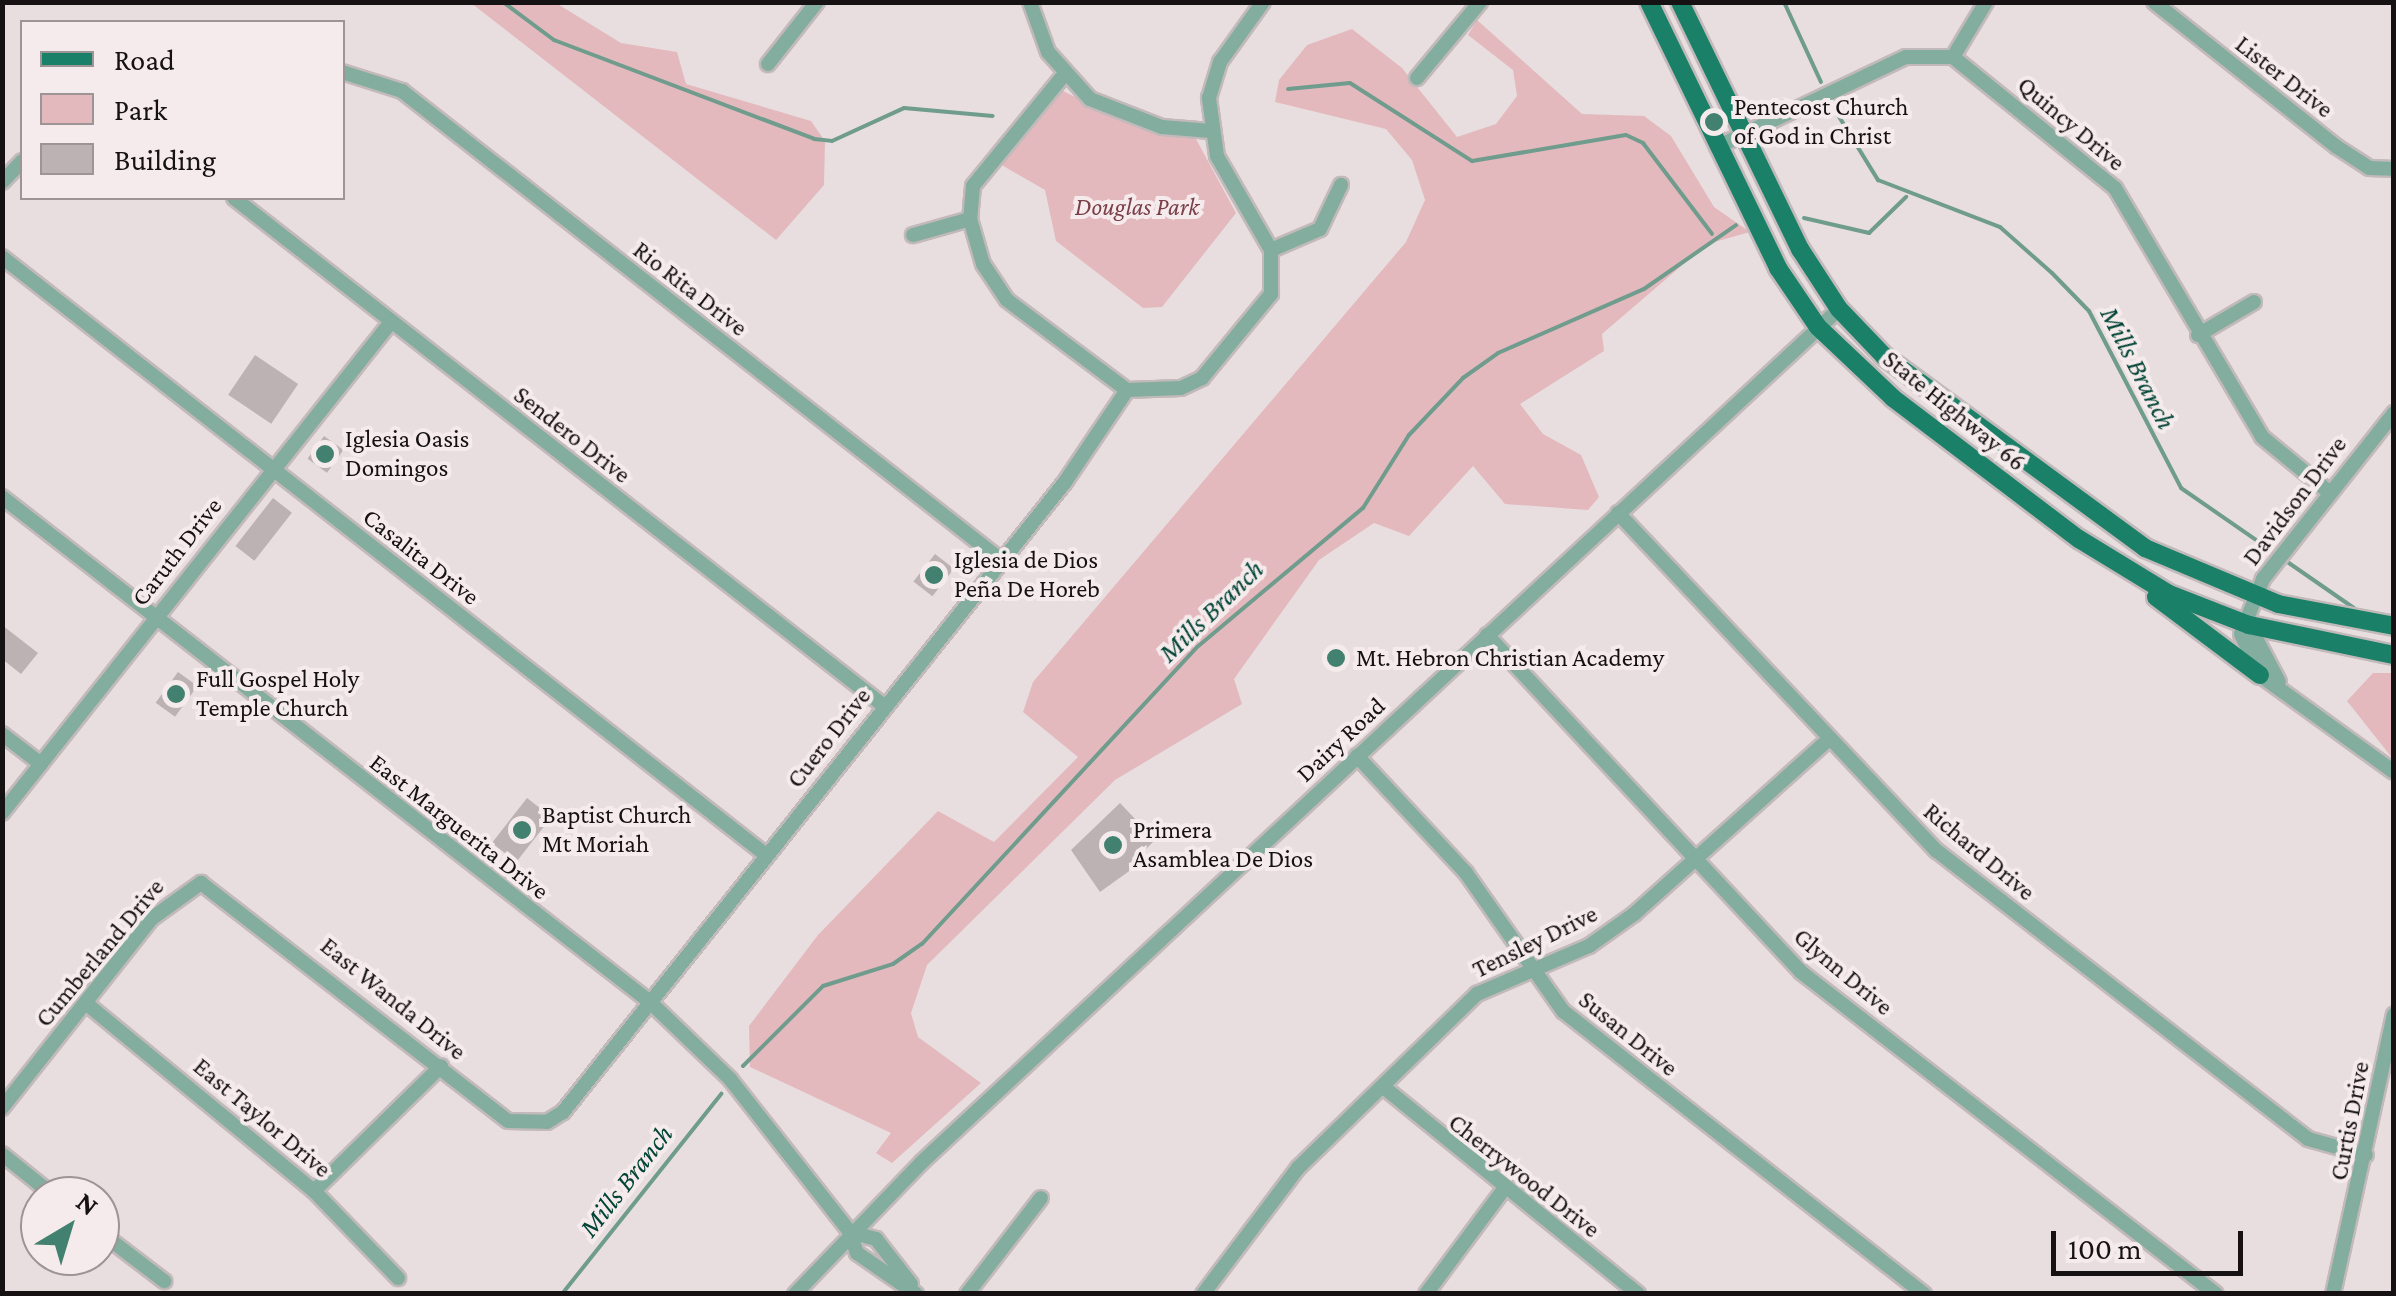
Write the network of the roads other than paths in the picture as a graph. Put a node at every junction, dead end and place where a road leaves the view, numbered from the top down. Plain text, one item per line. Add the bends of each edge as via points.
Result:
1 (817, 2) edge
2 (1030, 2) edge
3 (1264, 2) edge
4 (1480, 2) edge
5 (1680, 2) edge
6 (1986, 2) edge
7 (2154, 2) edge
8 (1651, 6) edge
9 (1953, 57) junction
10 (768, 64) dead end
11 (345, 73) edge
12 (1064, 76) junction
13 (1416, 78) dead end
14 (1212, 130) junction
15 (1743, 135) junction
16 (1716, 147) junction
17 (20, 163) edge
18 (2394, 169) edge
19 (2, 182) edge
20 (1340, 185) dead end
21 (237, 200) edge
22 (970, 219) junction
23 (912, 235) dead end
24 (1271, 250) junction
25 (2, 257) edge
26 (2254, 302) dead end
27 (1838, 309) junction
28 (391, 322) junction
29 (1818, 326) junction
30 (2198, 334) junction
31 (1127, 390) junction
32 (2394, 413) edge
33 (270, 468) junction
34 (2328, 492) junction
35 (2, 497) edge
36 (1618, 512) junction
37 (2096, 551) junction
38 (1001, 560) junction
39 (2255, 596) junction
40 (156, 616) junction
41 (2250, 625) junction
42 (2394, 626) edge
43 (1486, 635) junction
44 (2394, 655) edge
45 (2260, 675) junction
46 (2279, 682) junction
47 (884, 706) junction
48 (2, 734) edge
49 (1828, 740) junction
50 (1357, 756) junction
51 (41, 764) junction
52 (2394, 772) edge
53 (2, 813) edge
54 (766, 854) junction
55 (1696, 861) junction
56 (201, 882) joint
57 (1531, 970) junction
58 (650, 1002) junction
59 (86, 1004) junction
60 (2394, 1015) edge
61 (441, 1066) junction
62 (1386, 1090) junction
63 (2, 1108) edge
64 (563, 1112) joint
65 (2, 1154) edge
66 (2366, 1155) junction
67 (29, 1176) edge
68 (1504, 1189) junction
69 (314, 1191) junction
70 (1041, 1198) dead end
71 (850, 1232) junction
72 (120, 1247) edge
73 (398, 1278) dead end
74 (164, 1281) dead end
75 (795, 1294) edge
76 (918, 1294) edge
77 (966, 1294) edge
78 (1203, 1294) edge
79 (1426, 1294) edge
80 (1638, 1294) edge
81 (1924, 1294) edge
82 (2216, 1294) edge
83 (2333, 1294) edge

1 - 10 street
2 - 12 street
3 - 14 street via 1220,62
4 - 13 street
5 - 15 main road, State Highway 66
6 - 9 street
7 - 18 street, Lister Drive via 2337,147 2369,168
8 - 16 main road, State Highway 66
9 - 15 street via 1906,58
9 - 30 street, Quincy Drive via 2115,188
11 - 38 street, Rio Rita Drive via 402,91
12 - 14 street via 1122,117
12 - 22 street via 988,158
14 - 24 street via 1235,194
15 - 16 street
15 - 27 main road, State Highway 66
16 - 29 main road, State Highway 66
17 - 19 street
20 - 24 street via 1320,230
21 - 28 street, Sendero Drive
22 - 23 street
22 - 31 street via 983,264 1008,300
24 - 31 street via 1271,294 1202,378 1152,394
25 - 33 street, Casalita Drive
26 - 30 street
27 - 29 street, Dairy Road
27 - 39 main road, State Highway 66 via 1884,356 2095,518
28 - 33 street, Caruth Drive
28 - 47 street, Sendero Drive
29 - 36 street, Dairy Road
29 - 37 main road, State Highway 66 via 1893,398
30 - 34 street, Quincy Drive via 2262,437
31 - 38 street, Cuero Drive
32 - 34 street, Davidson Drive
33 - 40 street, Caruth Drive
33 - 54 street, Casalita Drive
34 - 39 street, Davidson Drive
35 - 40 street, East Marguerita Drive
36 - 43 street, Dairy Road
36 - 49 street, Richard Drive
37 - 41 main road, State Highway 66 via 2169,594
37 - 45 main road
38 - 47 street, Cuero Drive
39 - 41 street, Davidson Drive
39 - 42 main road, State Highway 66
40 - 51 street, Caruth Drive
40 - 58 street, East Marguerita Drive
41 - 44 main road, State Highway 66
41 - 45 street, Davidson Drive via 2242,644
41 - 46 street
43 - 50 street, Dairy Road
43 - 55 street, Glynn Drive
45 - 46 street
46 - 52 street
47 - 54 street, Cuero Drive
48 - 51 street
49 - 55 street, Tensley Drive
49 - 66 street, Richard Drive via 1938,851 2308,1139
50 - 57 street, Susan Drive via 1466,872
50 - 71 street, Dairy Road
51 - 53 street, Caruth Drive
54 - 58 street, Cuero Drive
55 - 57 street, Tensley Drive via 1589,946
55 - 82 street, Glynn Drive via 1801,972
56 - 59 street, Cumberland Drive via 151,919
56 - 61 street, East Wanda Drive
57 - 62 street, Tensley Drive via 1477,994
57 - 81 street, Susan Drive via 1606,1048
58 - 64 street, Cuero Drive
58 - 71 street, East Marguerita Drive via 730,1079
59 - 63 street, Cumberland Drive
59 - 69 street, East Taylor Drive
60 - 66 street, Curtis Drive
61 - 64 street, East Wanda Drive via 508,1121 547,1122
61 - 69 street
62 - 68 street, Cherrywood Drive
62 - 78 street, Tensley Drive via 1298,1168
65 - 67 street
66 - 83 street, Curtis Drive
68 - 79 street
68 - 80 street, Cherrywood Drive
69 - 73 street, East Taylor Drive
70 - 77 street
71 - 75 street, Dairy Road
71 - 76 street, East Marguerita Drive via 857,1253
71 - 76 street via 876,1238
72 - 74 street

